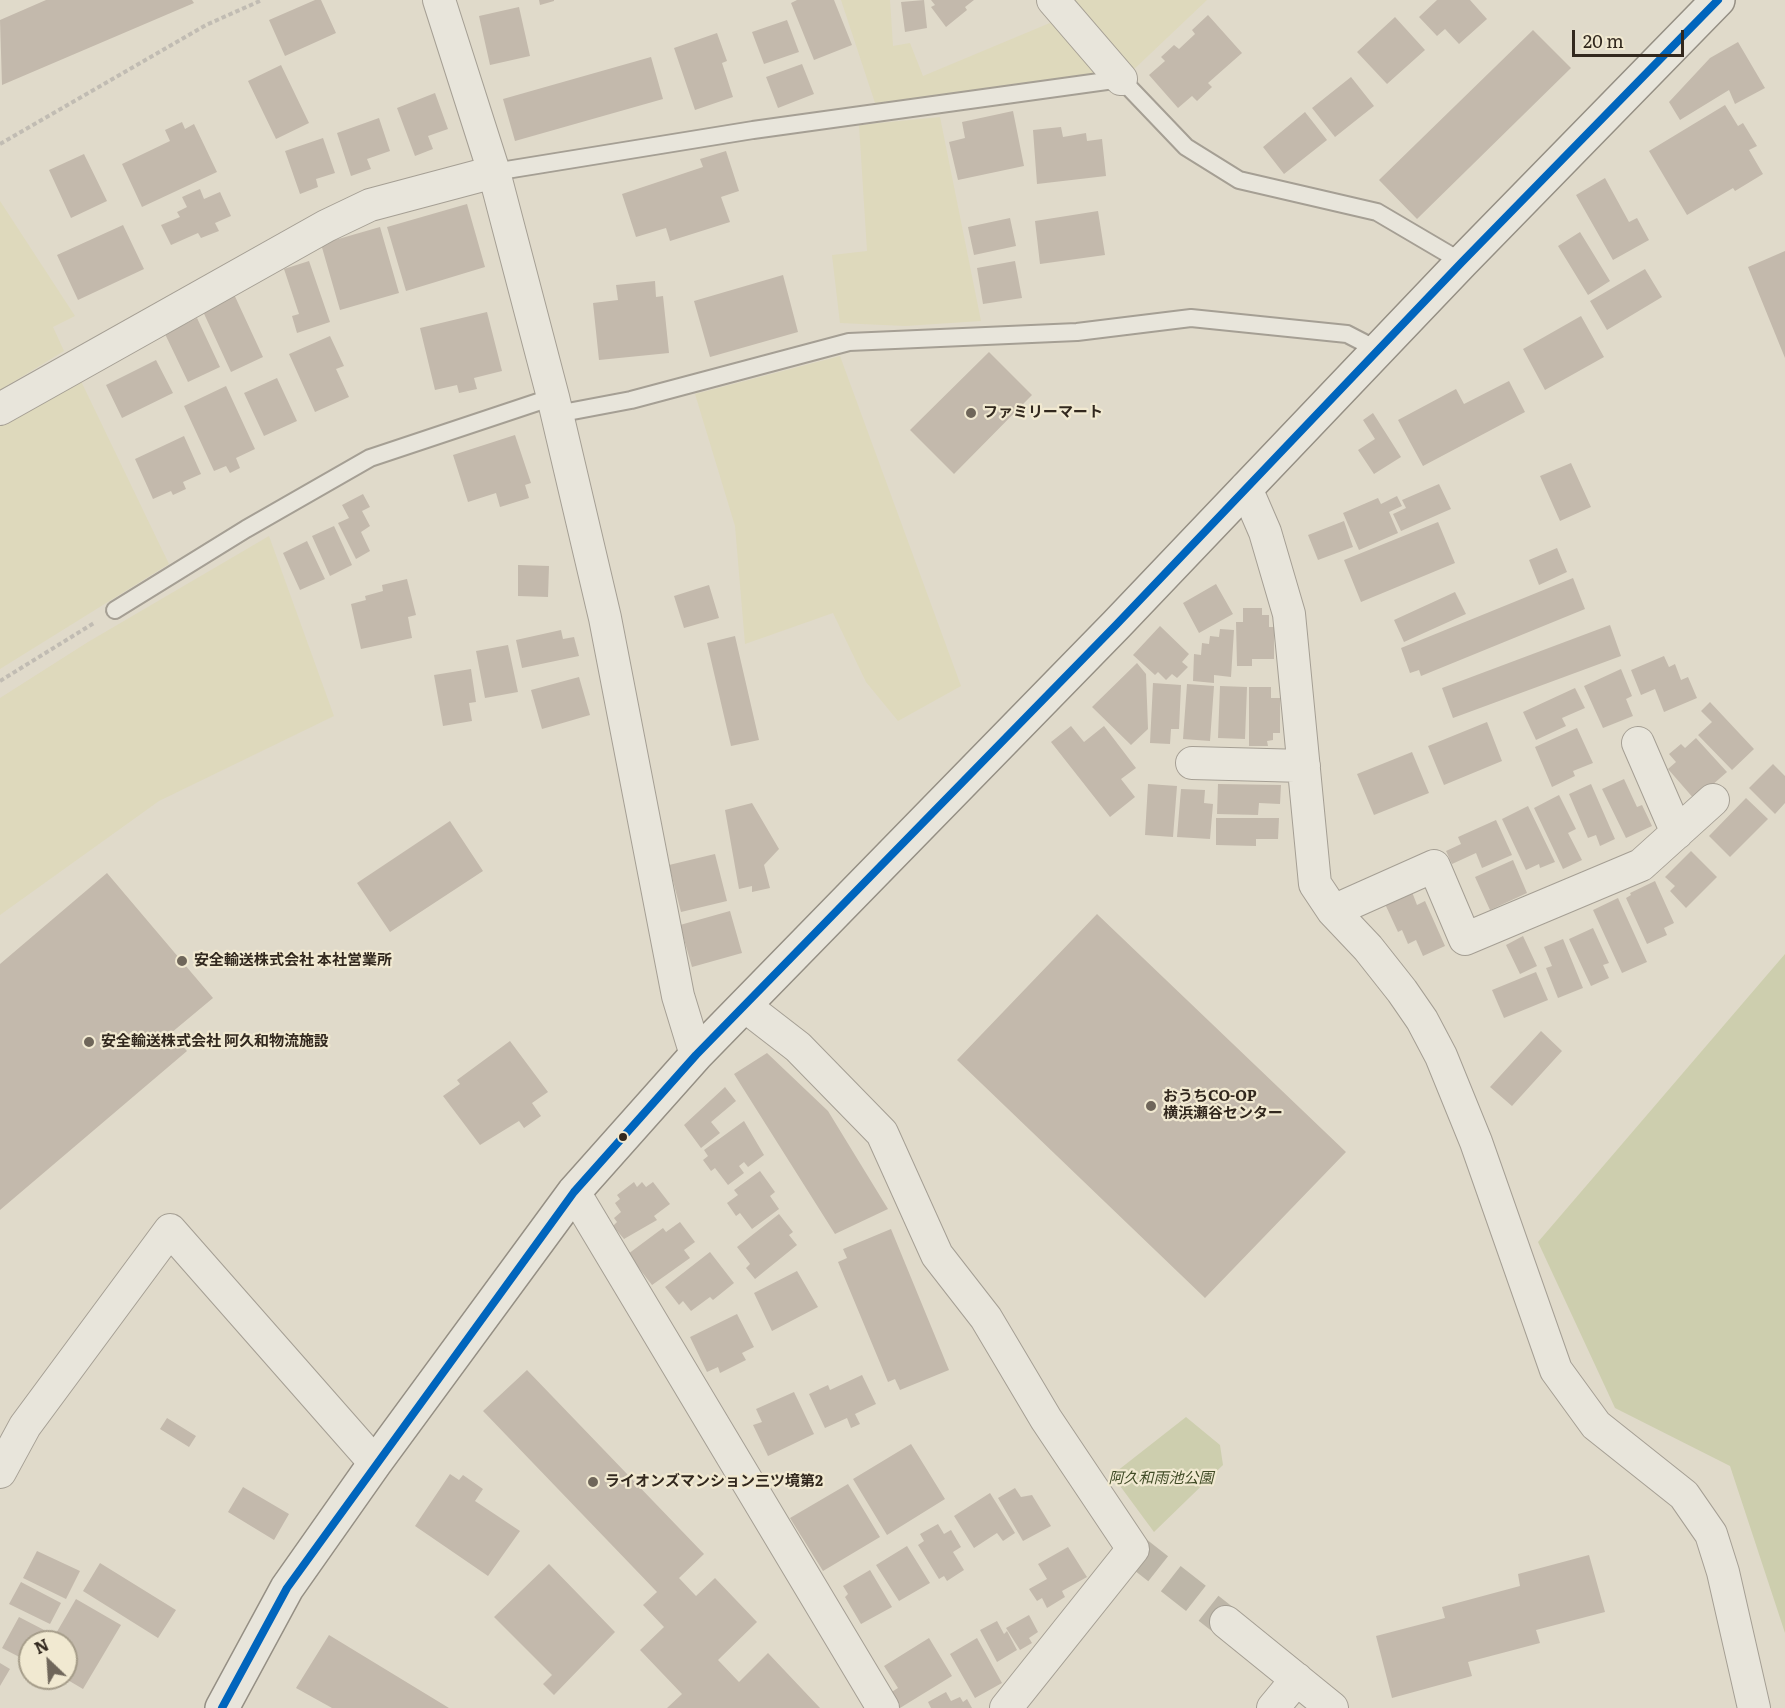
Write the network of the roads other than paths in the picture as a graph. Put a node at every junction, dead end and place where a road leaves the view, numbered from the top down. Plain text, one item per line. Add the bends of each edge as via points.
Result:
1 (439, 0) edge
2 (1053, 0) edge
3 (1718, 0) edge
4 (1121, 79) junction
5 (494, 172) junction
6 (1462, 262) junction
7 (1378, 350) junction
8 (555, 406) junction
9 (0, 409) edge
10 (1246, 488) junction
11 (115, 610) road end
12 (1638, 743) dead end
13 (1192, 763) dead end
14 (1304, 766) junction
15 (1713, 800) dead end
16 (1677, 833) junction
17 (1333, 911) junction
18 (745, 1006) junction
19 (696, 1055) junction
20 (574, 1192) junction
21 (375, 1463) junction
22 (0, 1472) edge
23 (1226, 1622) tunnel mouth
24 (1297, 1678) junction
25 (222, 1708) edge
26 (883, 1708) edge
27 (1006, 1708) edge
28 (1272, 1708) edge
29 (1332, 1708) edge
30 (1754, 1708) edge

1 - 5 street
2 - 4 street
3 - 6 street
4 - 5 lane via 753,130
4 - 6 lane via 1186,147 1239,180 1377,212
5 - 8 street
5 - 9 street via 370,206 326,226
6 - 7 street
7 - 8 lane via 1347,334 1191,318 1077,332 849,342 631,400
7 - 10 street
8 - 11 lane via 370,458
8 - 19 street via 604,618 678,996
10 - 14 street via 1266,532 1289,614
10 - 18 street
12 - 16 street
13 - 14 street
14 - 17 street via 1316,884
15 - 16 street
16 - 17 street via 1641,866 1465,939 1434,867
17 - 30 street via 1368,948 1422,1020 1441,1056 1476,1142 1556,1370 1596,1425 1684,1495 1711,1534
18 - 19 street
18 - 27 street via 798,1047 882,1133 937,1255 986,1318 1046,1419 1133,1549
19 - 20 street
20 - 21 street
20 - 26 street
21 - 22 street via 170,1230 25,1426
21 - 25 street via 287,1588
23 - 24 street
24 - 28 street
24 - 29 street

